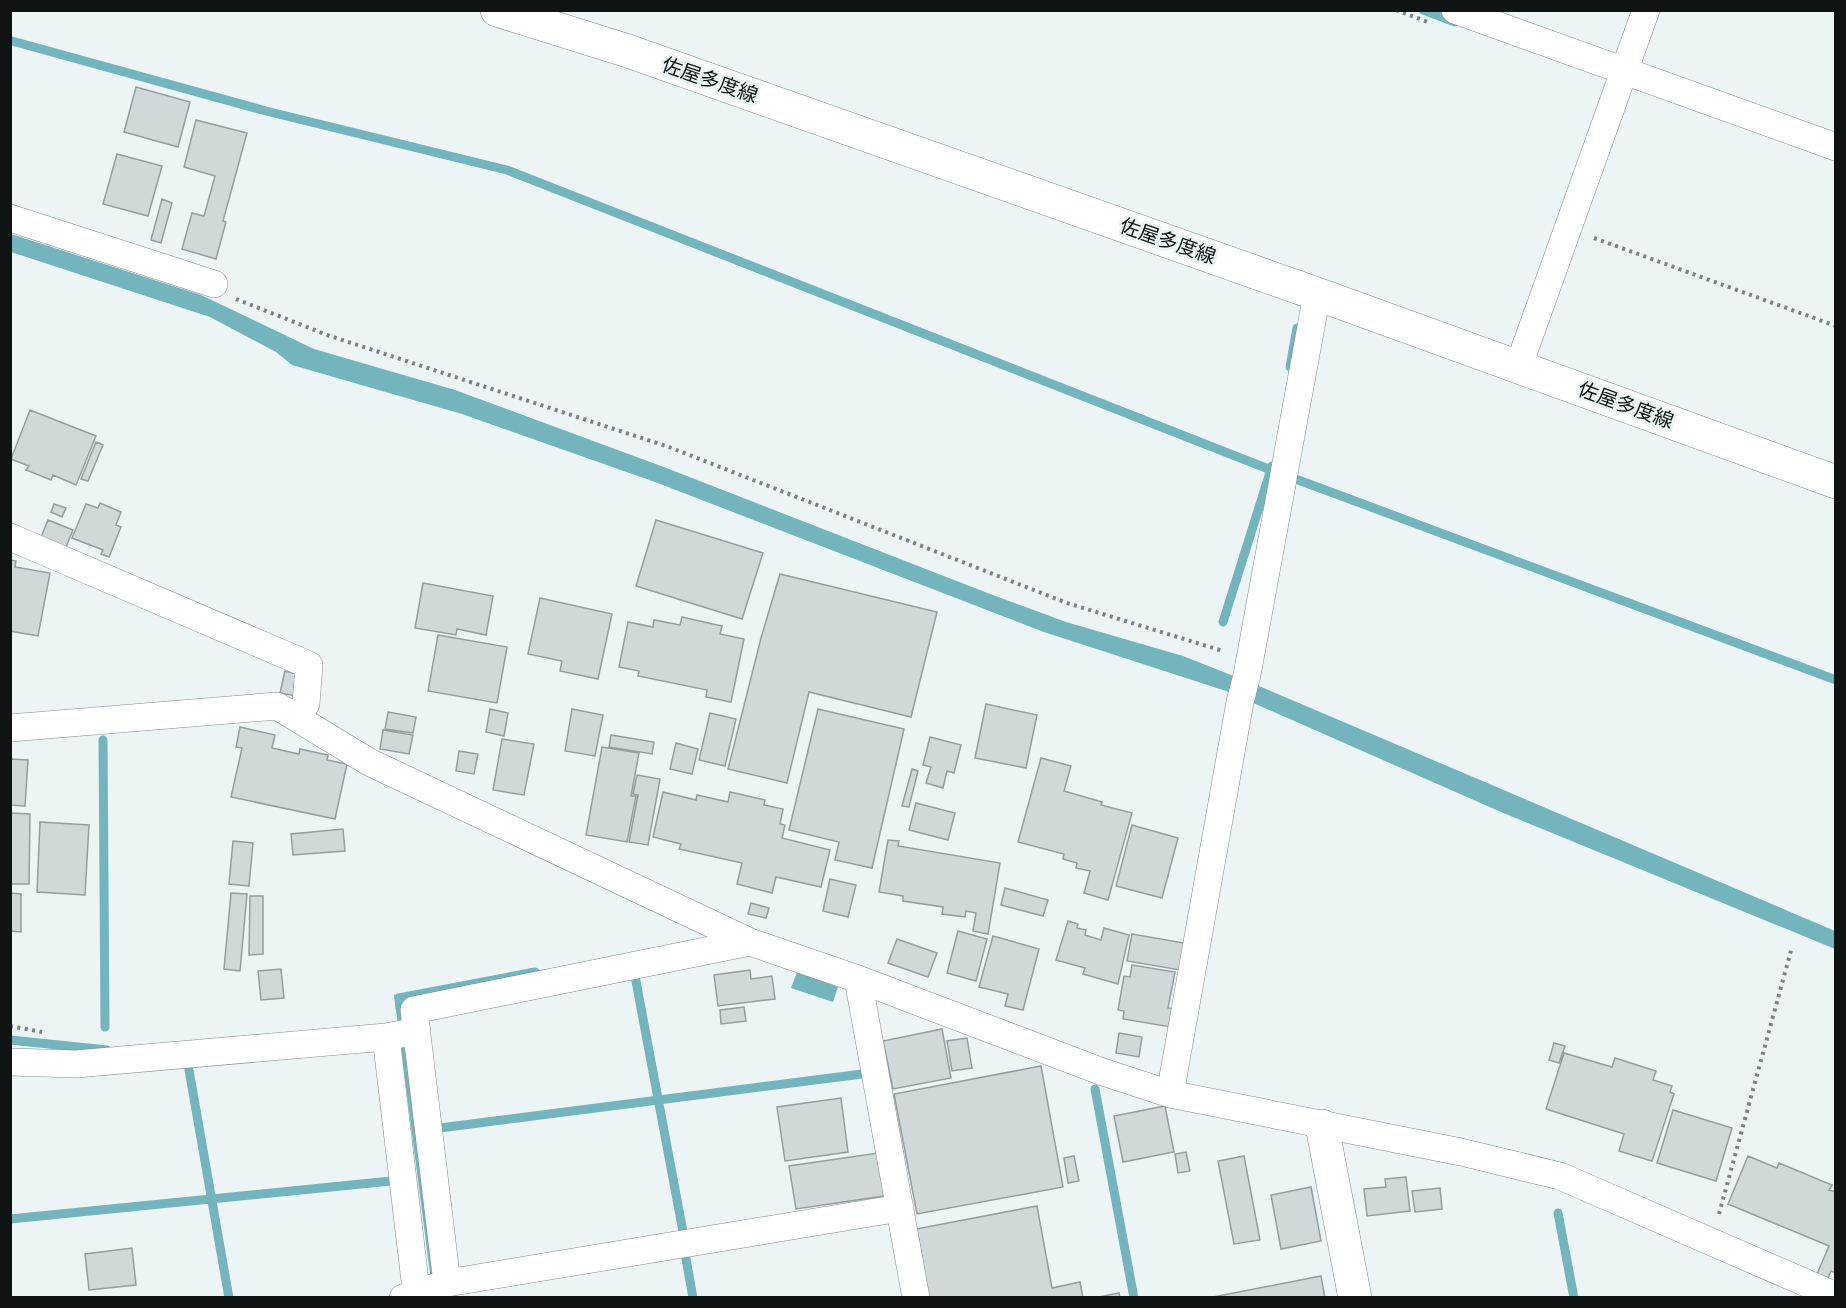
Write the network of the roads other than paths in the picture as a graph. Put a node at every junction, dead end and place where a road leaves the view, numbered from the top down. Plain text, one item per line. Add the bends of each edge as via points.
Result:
1 (1455, 10) edge
2 (1646, 10) edge
3 (514, 13) edge
4 (1624, 71) junction
5 (1836, 147) edge
6 (10, 218) edge
7 (214, 284) road end
8 (1317, 294) junction
9 (1519, 365) junction
10 (1836, 482) edge
11 (10, 537) edge
12 (295, 717) junction
13 (10, 728) edge
14 (750, 942) junction
15 (858, 979) junction
16 (402, 1034) junction
17 (10, 1062) edge
18 (1170, 1094) junction
19 (1322, 1126) junction
20 (900, 1208) junction
21 (1798, 1289) edge
22 (432, 1291) edge
23 (1836, 1296) edge
24 (916, 1298) edge
25 (1354, 1298) edge

1 - 4 street
2 - 4 street
3 - 8 main road, 佐屋多度線
4 - 5 street
4 - 9 street
6 - 7 street
8 - 9 main road, 佐屋多度線
8 - 18 street
9 - 10 main road, 佐屋多度線
11 - 12 street via 309,665 306,704
12 - 13 street via 277,706
12 - 14 street via 369,762
14 - 15 street
14 - 16 street via 414,1010
15 - 18 street
15 - 20 street
16 - 17 street via 76,1064
16 - 22 street
18 - 19 street
19 - 21 street via 1461,1152 1560,1176 1711,1241
19 - 25 main road
20 - 22 street
20 - 24 street
21 - 23 street

